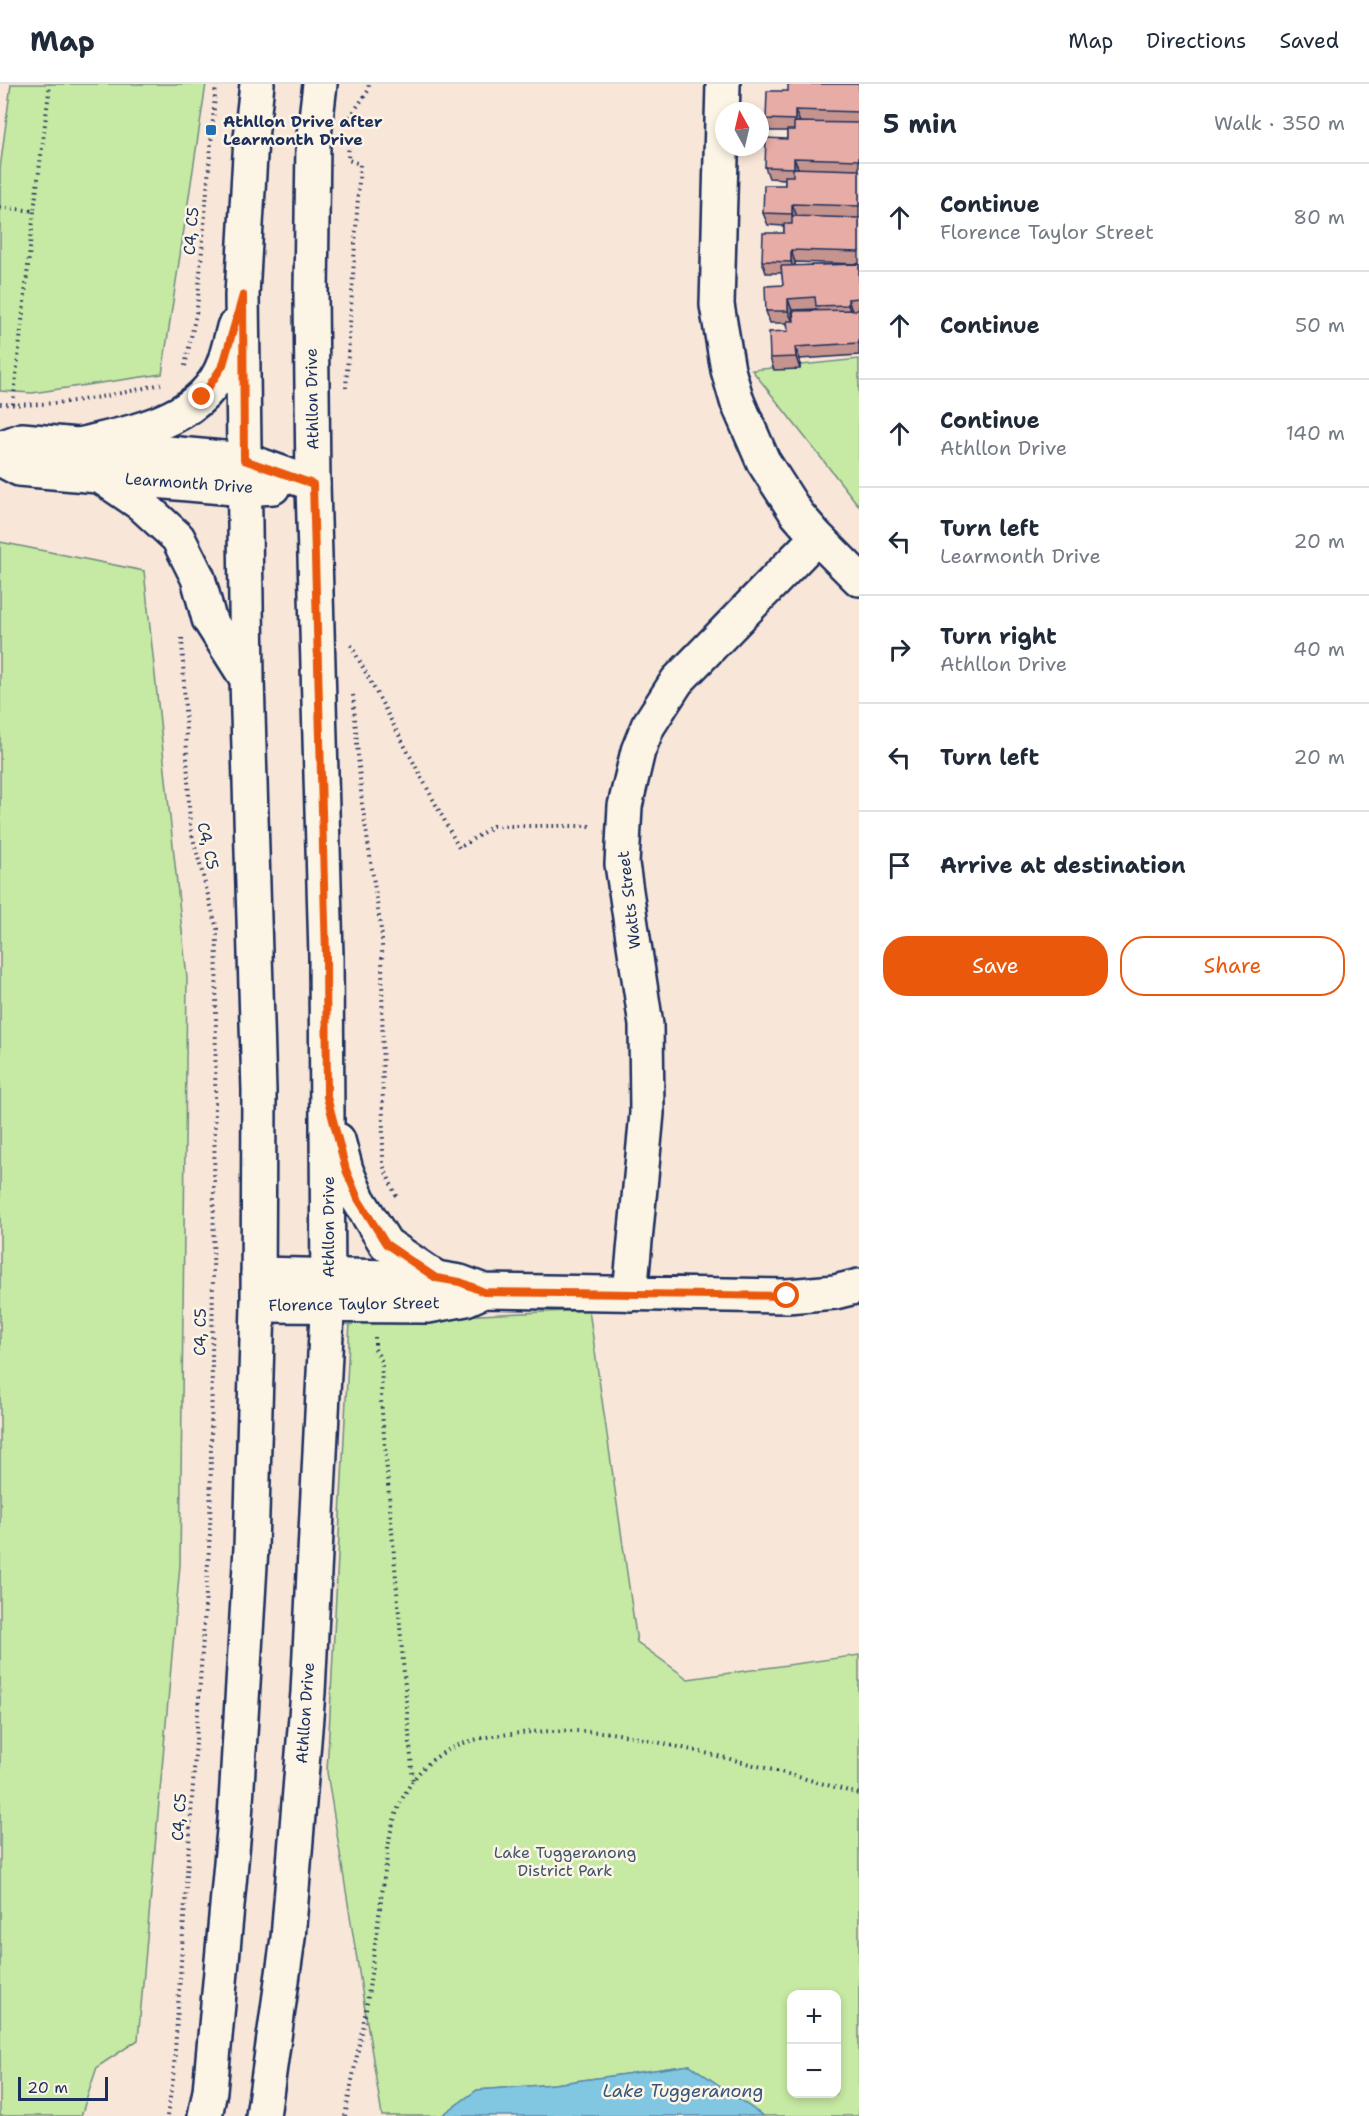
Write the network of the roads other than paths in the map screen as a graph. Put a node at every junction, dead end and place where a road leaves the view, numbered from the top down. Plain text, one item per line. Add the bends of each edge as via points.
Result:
1 (257, 84) edge
2 (320, 84) edge
3 (723, 84) edge
4 (243, 295) junction
5 (79, 445) junction
6 (0, 448) edge
7 (0, 459) edge
8 (245, 474) junction
9 (100, 476) junction
10 (313, 484) junction
11 (817, 537) junction
12 (859, 579) edge
13 (247, 679) junction
14 (327, 1097) junction
15 (436, 1278) junction
16 (859, 1286) edge
17 (258, 1290) junction
18 (328, 1291) junction
19 (484, 1292) junction
20 (630, 1294) junction
21 (206, 2116) edge
22 (263, 2116) edge

1 - 4 main road
2 - 10 main road, Athllon Drive via 313,144
3 - 11 main road via 717,305 728,370 763,461
4 - 5 main road via 223,365 202,397 192,406 136,430
4 - 8 main road
5 - 6 main road, Learmonth Drive via 22,440
5 - 8 main road, Learmonth Drive
7 - 9 main road, Learmonth Drive via 19,469
8 - 9 main road, Learmonth Drive
8 - 10 main road, Learmonth Drive
8 - 13 main road
9 - 13 main road via 141,504 178,538 198,578 209,619
10 - 14 main road, Athllon Drive
11 - 12 main road
11 - 20 main road, Watts Street via 677,681 648,726 624,806 622,864 646,1025 647,1113
13 - 17 main road via 259,1091
14 - 15 main road via 346,1170 358,1199 386,1244
14 - 18 main road, Athllon Drive
15 - 18 main road, Florence Taylor Street
15 - 19 main road, Florence Taylor Street
16 - 20 main road, Florence Taylor Street via 787,1296
17 - 18 main road, Florence Taylor Street
17 - 21 main road via 251,1548 236,1797
18 - 19 main road, Florence Taylor Street via 375,1306 428,1306
18 - 22 main road, Athllon Drive via 307,1704 288,1938
19 - 20 main road, Florence Taylor Street

